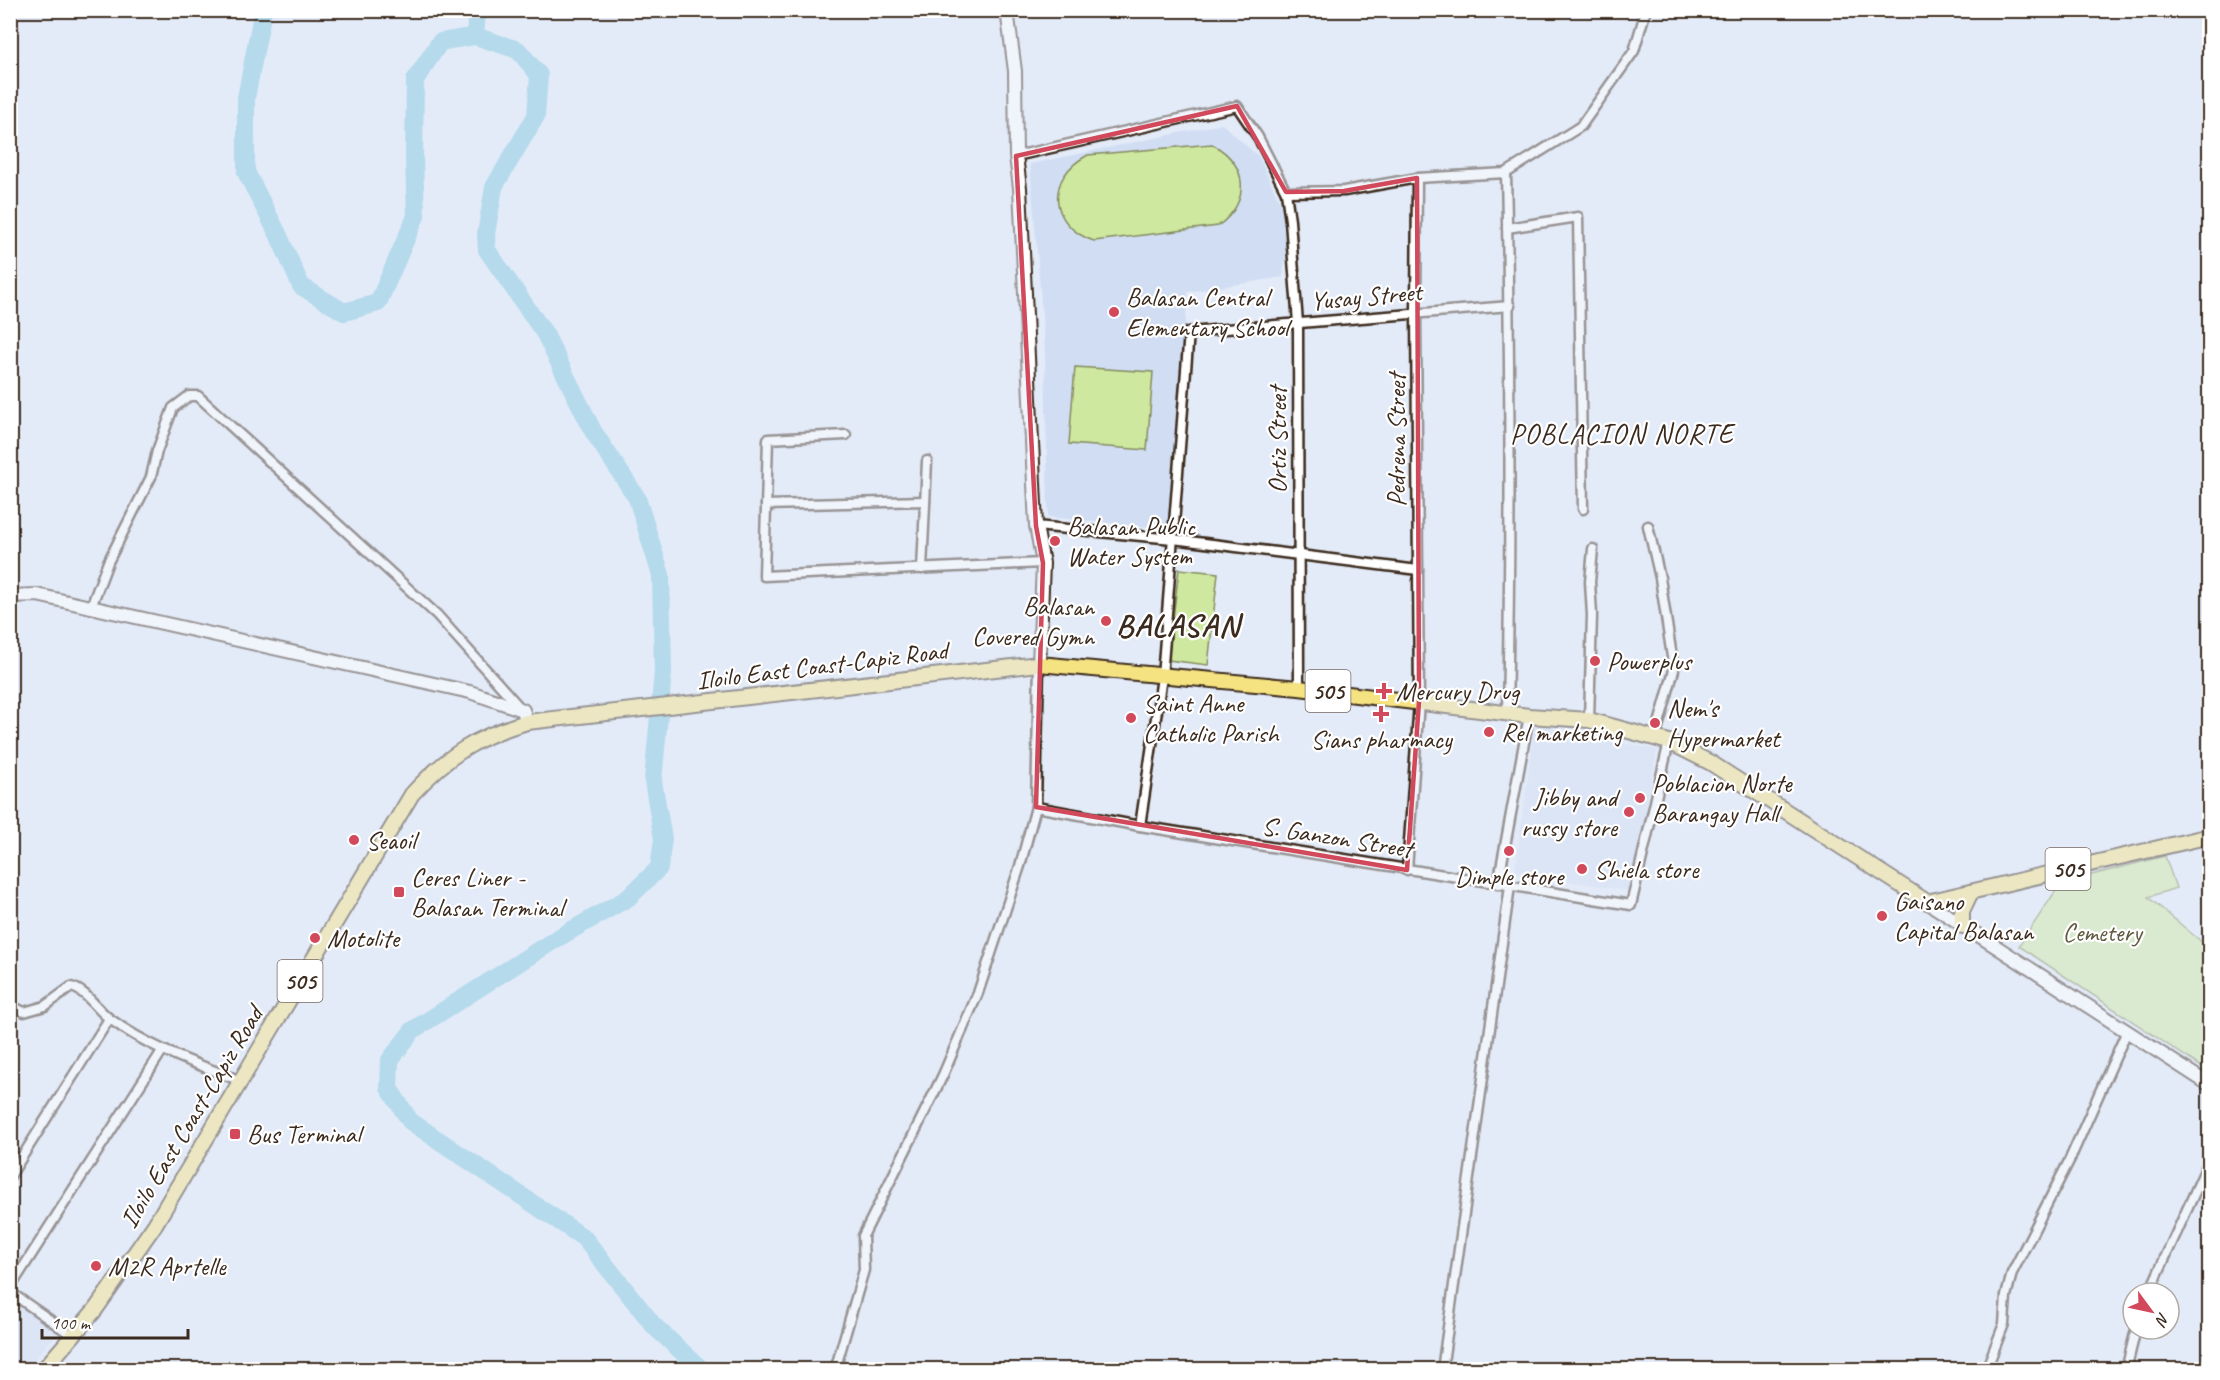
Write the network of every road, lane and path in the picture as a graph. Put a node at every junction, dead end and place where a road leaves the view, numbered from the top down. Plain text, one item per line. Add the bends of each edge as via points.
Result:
1 (1006, 10) edge
2 (1646, 10) edge
3 (1016, 156) junction
4 (1506, 173) junction
5 (1417, 178) junction
6 (1286, 192) junction
7 (1507, 228) junction
8 (1510, 306) junction
9 (1416, 314) junction
10 (1298, 323) junction
11 (846, 435) dead end
12 (927, 461) dead end
13 (925, 501) junction
14 (766, 505) junction
15 (1583, 509) dead end
16 (1036, 526) junction
17 (1648, 526) dead end
18 (1173, 539) junction
19 (1593, 549) dead end
20 (1298, 555) junction
21 (1043, 563) junction
22 (922, 569) junction
23 (1418, 570) junction
24 (10, 596) edge
25 (91, 607) junction
26 (1039, 664) junction
27 (1162, 677) junction
28 (1299, 688) junction
29 (1419, 702) junction
30 (1507, 713) junction
31 (525, 716) junction
32 (1529, 716) junction
33 (1589, 720) junction
34 (1662, 740) junction
35 (1035, 807) junction
36 (1140, 826) junction
37 (2210, 836) edge
38 (1407, 870) junction
39 (1498, 884) junction
40 (1510, 886) junction
41 (1971, 892) junction
42 (1927, 902) junction
43 (1962, 926) junction
44 (10, 1005) edge
45 (109, 1019) junction
46 (2127, 1031) junction
47 (162, 1051) junction
48 (241, 1081) junction
49 (2210, 1085) edge
50 (2210, 1159) edge
51 (10, 1176) edge
52 (2154, 1281) edge
53 (10, 1290) edge
54 (73, 1336) junction
55 (2133, 1341) edge
56 (43, 1370) edge
57 (835, 1370) edge
58 (1442, 1370) edge
59 (1986, 1370) edge
60 (2126, 1370) edge

1 - 3 street via 1015,71
2 - 4 street via 1634,51 1581,126
3 - 6 street via 1237,106
3 - 16 street
4 - 5 street
4 - 7 street
5 - 6 street via 1344,191
5 - 9 street, Pedrena Street
6 - 10 street, Ortiz Street
7 - 8 street
7 - 15 street via 1578,218
8 - 9 street, Yusay Street
8 - 30 street
9 - 10 street, Yusay Street
9 - 23 street, Pedrena Street
10 - 18 street, Yusay Street via 1190,332
10 - 20 street, Ortiz Street
11 - 14 street via 768,439
12 - 13 street
13 - 14 street
13 - 22 street
14 - 22 street via 764,576
16 - 18 street
16 - 21 street
17 - 34 street via 1674,670
18 - 20 street
18 - 27 street
19 - 33 street
20 - 23 street
20 - 28 street, Ortiz Street
21 - 22 street
21 - 26 street
23 - 29 street, Pedrena Street
24 - 25 street via 37,595
25 - 31 street via 470,692
25 - 31 street via 108,562 150,477 173,408 189,396 198,396 437,615
26 - 27 main road, Iloilo East Coast-Capiz Road / 505
26 - 31 main road, Iloilo East Coast-Capiz Road / 505 via 638,710
26 - 35 street
27 - 28 main road, Iloilo East Coast-Capiz Road / 505
27 - 36 street
28 - 29 main road, Iloilo East Coast-Capiz Road / 505
29 - 30 main road, Iloilo East Coast-Capiz Road / 505
29 - 38 street, Pedrena Street
30 - 32 main road, Iloilo East Coast-Capiz Road / 505
31 - 48 main road, Iloilo East Coast-Capiz Road / 505 via 467,746 436,769 412,794
32 - 33 main road, Iloilo East Coast-Capiz Road / 505
32 - 39 street
33 - 34 main road, Iloilo East Coast-Capiz Road / 505
34 - 40 street, S. Ganzon Street via 1631,905
34 - 42 main road, Iloilo East Coast-Capiz Road / 505 via 1711,763
35 - 36 street, S. Ganzon Street
35 - 57 street via 978,993 943,1075 863,1236 864,1270
36 - 38 street, S. Ganzon Street
37 - 41 main road, 505
38 - 39 street, S. Ganzon Street
39 - 40 street, S. Ganzon Street
40 - 58 street
41 - 42 main road, 505
41 - 43 main road via 1962,911
42 - 43 street
43 - 46 street
44 - 45 street via 24,1012 45,1006 71,987 79,989
45 - 47 street
45 - 51 street
46 - 49 street
46 - 59 street via 2070,1159 2012,1273 2004,1324
47 - 48 street
47 - 53 street
48 - 54 main road, Iloilo East Coast-Capiz Road / 505 via 154,1226
50 - 52 street
53 - 54 street
54 - 56 main road, Iloilo East Coast-Capiz Road / 505
55 - 60 street

